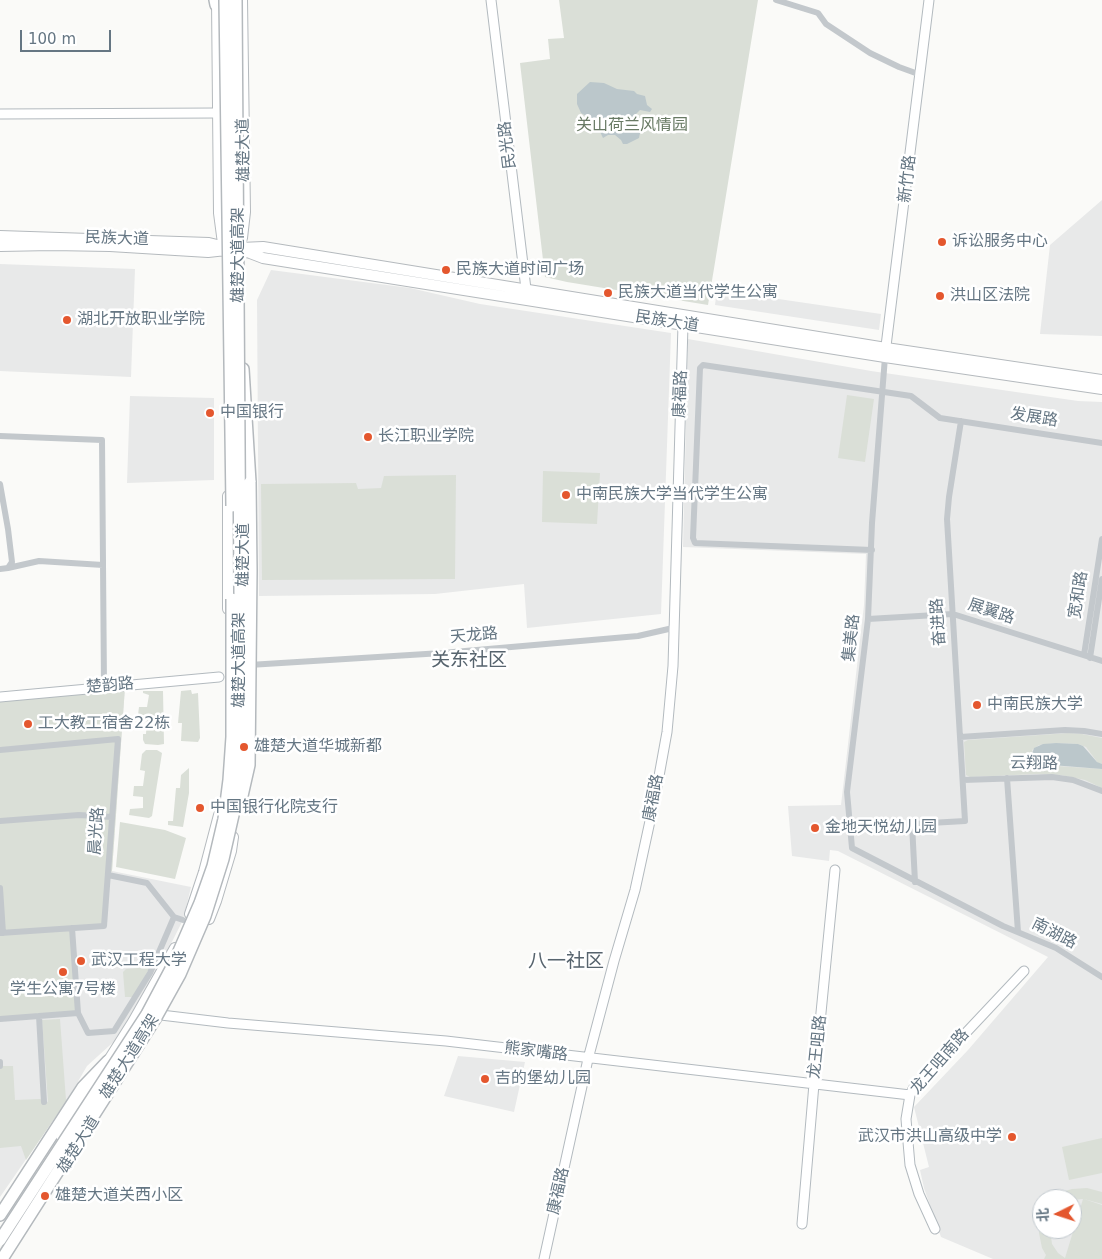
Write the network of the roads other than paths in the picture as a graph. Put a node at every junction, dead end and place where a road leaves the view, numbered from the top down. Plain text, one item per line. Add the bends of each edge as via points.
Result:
1 (236, 0) edge
2 (242, 0) edge
3 (491, 0) edge
4 (776, 0) edge
5 (929, 0) edge
6 (218, 1) edge
7 (921, 75) junction
8 (218, 113) junction
9 (0, 114) edge
10 (0, 236) edge
11 (0, 246) edge
12 (233, 249) junction
13 (526, 289) junction
14 (683, 324) junction
15 (885, 352) junction
16 (243, 369) junction
17 (1102, 380) edge
18 (1102, 389) edge
19 (882, 392) junction
20 (961, 421) junction
21 (0, 436) edge
22 (1102, 443) edge
23 (0, 484) edge
24 (1102, 539) edge
25 (872, 550) junction
26 (103, 564) junction
27 (8, 568) junction
28 (0, 569) edge
29 (1102, 579) edge
30 (953, 614) junction
31 (868, 619) junction
32 (673, 628) junction
33 (1087, 656) junction
34 (1102, 661) edge
35 (246, 665) junction
36 (219, 677) dead end
37 (104, 686) junction
38 (0, 697) edge
39 (1102, 734) edge
40 (960, 737) junction
41 (0, 750) edge
42 (1007, 778) junction
43 (963, 780) junction
44 (1102, 792) edge
45 (112, 817) junction
46 (0, 821) edge
47 (223, 858) junction
48 (835, 870) dead end
49 (108, 875) junction
50 (915, 882) junction
51 (0, 888) edge
52 (174, 917) junction
53 (183, 920) dead end
54 (72, 928) junction
55 (1018, 932) junction
56 (2, 933) edge
57 (182, 933) junction
58 (200, 941) junction
59 (1024, 971) dead end
60 (1102, 977) edge
61 (78, 1014) junction
62 (161, 1015) junction
63 (39, 1016) junction
64 (0, 1019) edge
65 (588, 1059) junction
66 (108, 1061) junction
67 (0, 1062) edge
68 (0, 1066) edge
69 (814, 1084) junction
70 (910, 1095) junction
71 (44, 1102) dead end
72 (0, 1215) edge
73 (802, 1224) dead end
74 (936, 1229) dead end
75 (0, 1230) edge
76 (0, 1240) edge
77 (2, 1259) edge
78 (7, 1259) edge
79 (544, 1259) edge

1 - 47 highway, 雄楚大道高架, bridge via 241,739 233,815
2 - 12 main road, 雄楚大道 via 244,212
3 - 13 street, 民光路
4 - 7 street via 818,14 826,24 870,53
5 - 7 street, 新竹路
6 - 8 main road, 雄楚大道
6 - 76 highway, 雄楚大道高架, bridge via 230,327 232,737 224,818 200,903 147,1014
7 - 15 street, 新竹路
8 - 9 street
8 - 12 main road, 雄楚大道 via 219,213
10 - 12 main road, 民族大道 via 209,243
11 - 12 main road, 民族大道 via 208,252
12 - 13 main road, 民族大道 via 263,246
12 - 14 main road, 民族大道 via 263,258
12 - 16 main road, 雄楚大道
12 - 57 main road, 雄楚大道 via 226,775 204,872
13 - 15 main road, 民族大道
14 - 15 main road, 民族大道
14 - 32 street, 康福路
15 - 17 main road, 民族大道
15 - 18 main road, 民族大道
15 - 19 street, 集美路
16 - 35 main road, 雄楚大道
16 - 47 highway, bridge via 250,482 249,765 241,804
19 - 20 street, 发展路 via 911,396 940,418
19 - 25 street, 集美路
19 - 25 street, 发展路 via 703,365 700,368 695,543
20 - 22 street, 发展路
20 - 30 street, 奋进路 via 947,511
21 - 26 street via 102,440
23 - 27 street via 12,562
24 - 33 street, 宽和路
25 - 31 street, 集美路
26 - 27 street via 39,561
26 - 37 street
27 - 28 street
29 - 33 street, 宽和路
30 - 31 street, 展翼路
30 - 33 street, 展翼路
30 - 40 street, 奋进路
31 - 50 street, 集美路 via 847,792 852,848
32 - 35 street, 天龙路 via 638,636 442,653
32 - 65 street, 康福路 via 667,732 655,798 635,890
33 - 34 street, 展翼路
35 - 58 main road, 雄楚大道 via 242,782 231,851
36 - 37 street, 楚韵路
37 - 38 street, 楚韵路
39 - 40 street via 1065,730
40 - 43 street, 奋进路
41 - 45 street, 晨光路 via 118,739
42 - 43 street, 云翔路
42 - 44 street, 云翔路 via 1060,778 1080,782
42 - 55 street
43 - 50 street, 奋进路 via 965,821 912,824
45 - 46 street via 79,815
45 - 49 street, 晨光路
47 - 77 highway, 雄楚大道高架, bridge via 205,916 180,974 155,1019
48 - 69 street, 龙王咀路
49 - 52 street via 147,883
49 - 54 street, 晨光路 via 104,926
50 - 55 street, 南湖路
51 - 56 street
52 - 53 street
52 - 61 street via 150,973 114,1031 88,1032
54 - 56 street
54 - 61 street
55 - 60 street, 南湖路 via 1056,948
57 - 58 main road via 193,926 200,933
57 - 66 main road, 雄楚大道 via 148,998
58 - 62 main road, 雄楚大道
59 - 70 street, 龙王咀南路
61 - 63 street
62 - 65 street, 熊家嘴路
62 - 78 main road, 雄楚大道
63 - 64 street
63 - 71 street
65 - 69 street, 熊家嘴路
65 - 79 street, 康福路
66 - 72 highway via 83,1087
66 - 75 main road, 雄楚大道
67 - 68 street
69 - 70 street, 熊家嘴路
69 - 73 street, 龙王咀路
70 - 74 street, 龙王咀南路 via 906,1119 910,1165 919,1194

